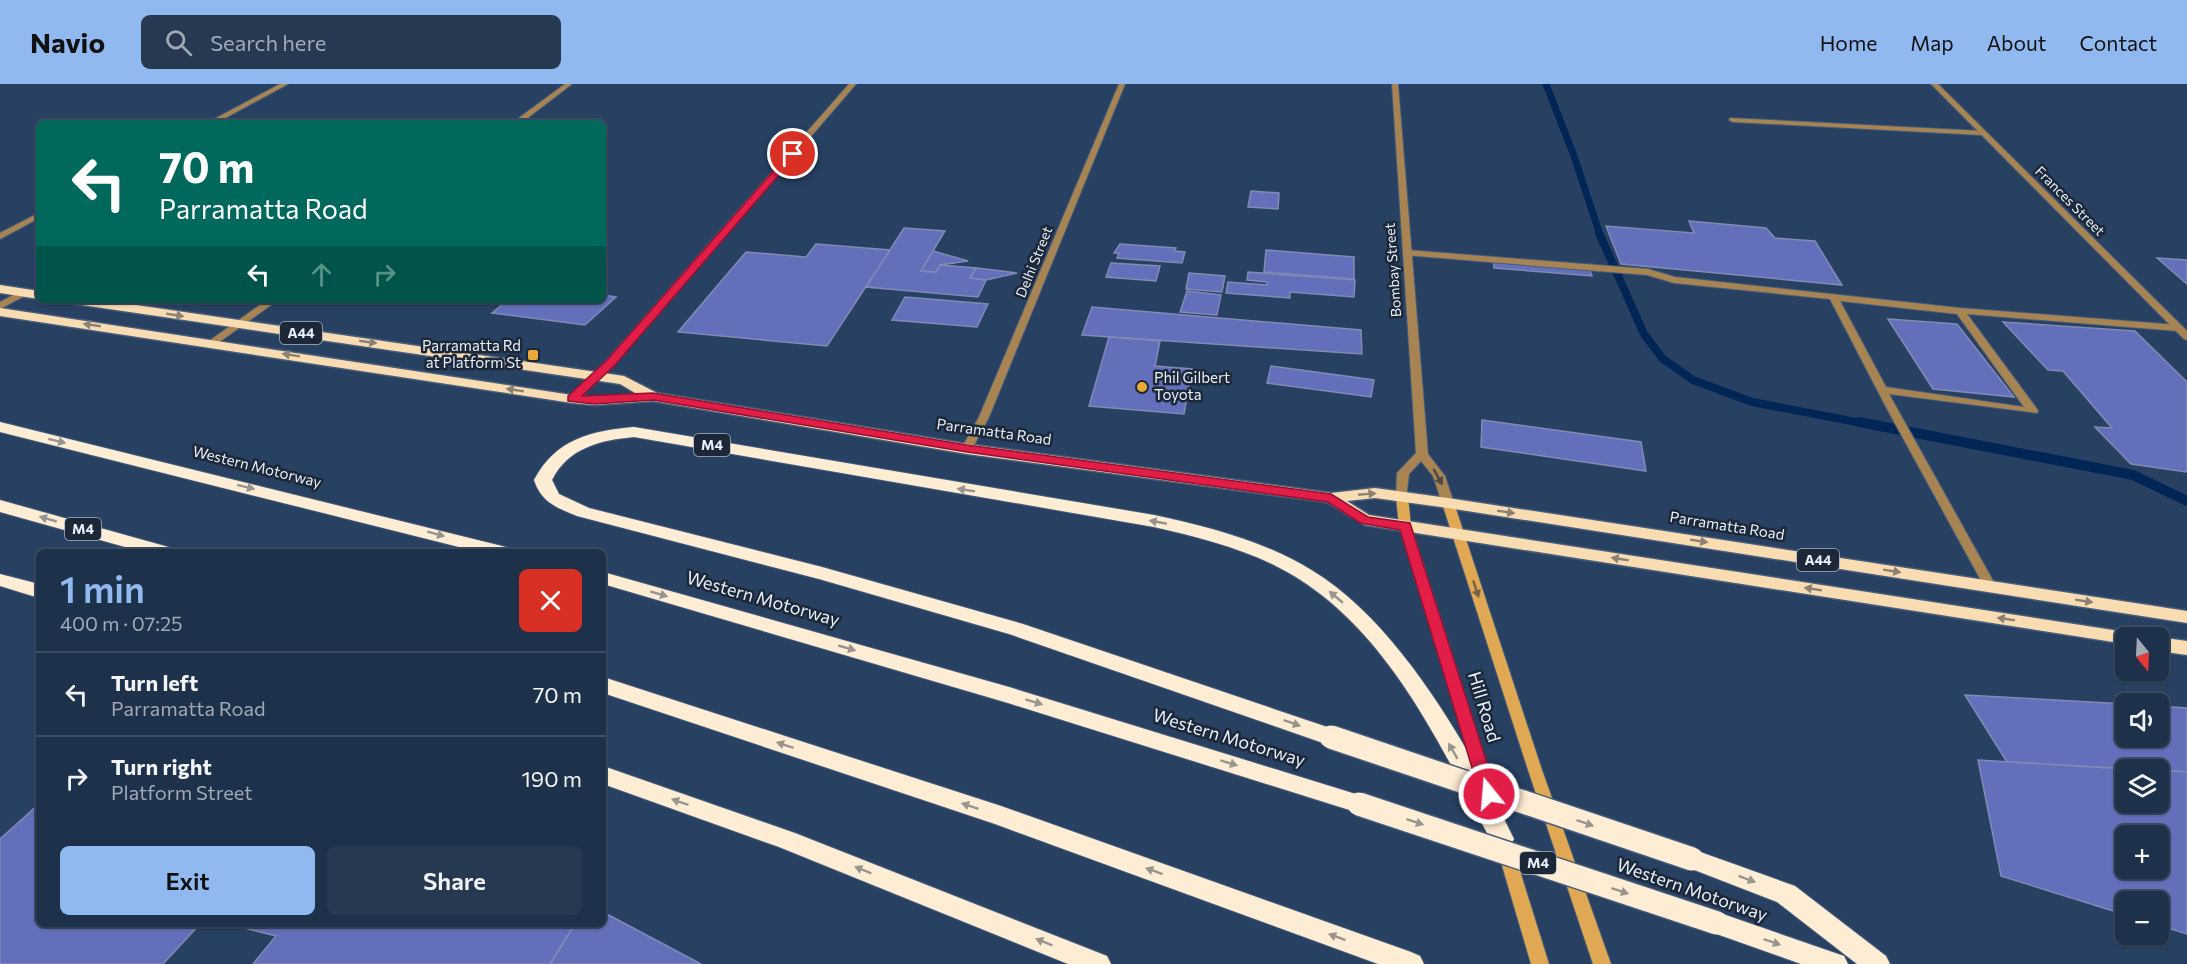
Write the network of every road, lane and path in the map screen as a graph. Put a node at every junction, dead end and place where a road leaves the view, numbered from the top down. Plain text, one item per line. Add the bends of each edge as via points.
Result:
1 (285, 84) edge
2 (569, 84) edge
3 (853, 84) edge
4 (1122, 84) edge
5 (1395, 84) edge
6 (1934, 84) edge
7 (218, 120) edge
8 (520, 120) edge
9 (1733, 120) dead end
10 (1982, 133) junction
11 (36, 217) edge
12 (0, 236) edge
13 (1407, 253) junction
14 (0, 289) edge
15 (25, 292) junction
16 (36, 294) edge
17 (1833, 297) junction
18 (95, 303) edge
19 (269, 303) edge
20 (0, 306) edge
21 (1960, 311) junction
22 (0, 312) edge
23 (239, 325) junction
24 (2178, 328) junction
25 (2187, 337) edge
26 (212, 343) junction
27 (597, 375) junction
28 (1882, 390) junction
29 (653, 397) junction
30 (572, 399) junction
31 (0, 428) edge
32 (967, 449) junction
33 (1422, 454) junction
34 (1402, 497) junction
35 (1331, 498) junction
36 (1448, 503) junction
37 (0, 506) edge
38 (1405, 526) junction
39 (1458, 534) junction
40 (154, 549) edge
41 (492, 549) edge
42 (606, 579) edge
43 (0, 580) edge
44 (1990, 586) junction
45 (36, 590) edge
46 (2187, 617) edge
47 (2115, 636) edge
48 (2169, 646) edge
49 (2187, 648) edge
50 (606, 686) edge
51 (606, 776) edge
52 (1502, 839) junction
53 (1402, 961) edge
54 (1098, 964) edge
55 (1540, 964) edge
56 (1602, 964) edge
57 (1835, 964) edge
58 (1877, 964) edge

1 - 7 street
2 - 8 street
3 - 27 street
4 - 32 street, Delhi Street via 984,417
5 - 13 street, Bombay Street
6 - 10 street, Frances Street
9 - 10 street
10 - 24 street, Frances Street
11 - 12 street
13 - 17 street via 1648,272 1674,280
13 - 33 street, Bombay Street
14 - 15 highway
15 - 16 highway
15 - 20 street
17 - 21 street
17 - 28 street
18 -> 23 highway, Parramatta Road / A44
19 - 23 street
21 - 24 street
21 - 28 street via 2033,411
26 -> 22 highway, Parramatta Road / A44
23 - 26 street
23 -> 27 highway, Parramatta Road / A44
24 - 25 street, Frances Street
30 -> 26 highway, Parramatta Road / A44
27 - 29 highway, Parramatta Road / A44 via 624,380
27 - 30 street
28 - 44 street
29 - 30 highway, Parramatta Road / A44
29 - 32 highway, Parramatta Road / A44
31 -> 41 highway, Western Motorway
32 - 35 highway, Parramatta Road / A44
33 - 34 street via 1403,473
33 -> 36 street via 1439,476
35 -> 34 highway, Parramatta Road / A44 via 1375,493
34 - 36 highway, Parramatta Road / A44
34 - 38 main road, Hill Road
35 - 38 highway, Parramatta Road / A44 via 1365,520
36 - 39 main road, Hill Road
36 -> 44 highway, Parramatta Road / A44
40 -> 37 highway, M4
38 - 39 highway, Parramatta Road / A44
38 - 52 main road, Hill Road
47 -> 39 highway, Parramatta Road / A44
39 -> 56 main road, Hill Road
42 -> 57 highway, Western Motorway / M4, bridge via 1009,695 1359,804
43 - 45 highway
44 -> 46 highway, Parramatta Road / A44
48 - 49 highway
53 -> 50 highway via 1001,816
54 -> 51 highway via 787,840
52 - 55 main road, Hill Road
52 -> 58 highway, M4, bridge via 1422,697 1380,639 1332,593 1270,556 1231,540 1156,521 634,432 597,437 571,447 550,466 543,480 547,493 557,502 582,512 822,573 1016,629 1331,737 1692,859 1786,894

